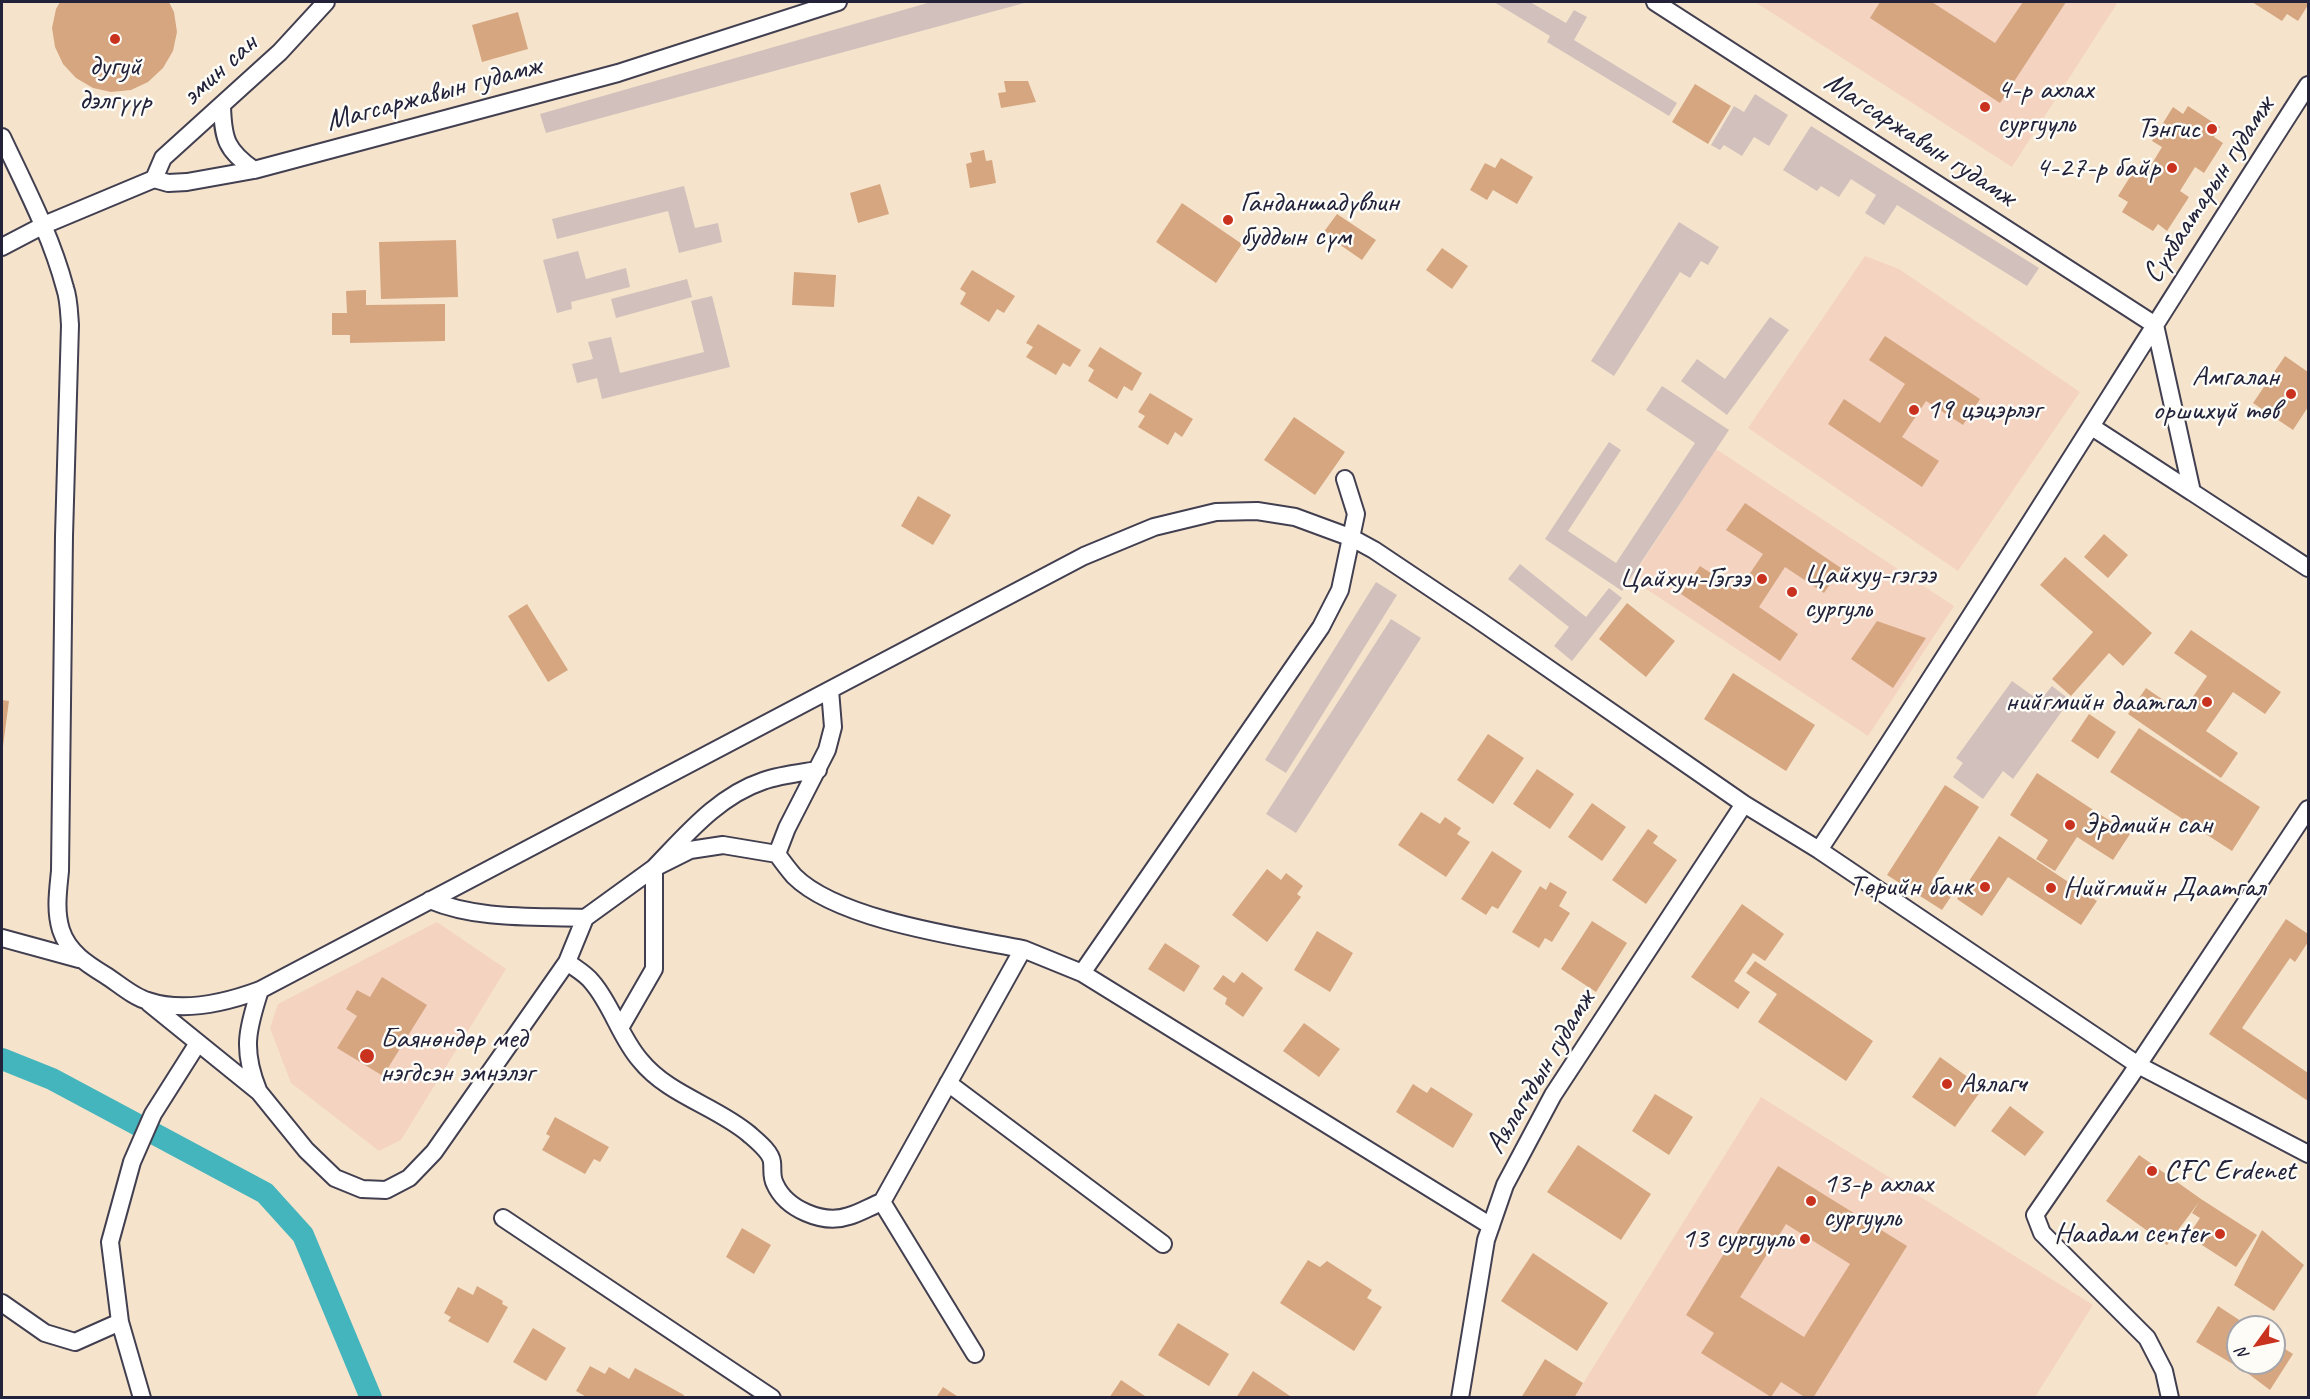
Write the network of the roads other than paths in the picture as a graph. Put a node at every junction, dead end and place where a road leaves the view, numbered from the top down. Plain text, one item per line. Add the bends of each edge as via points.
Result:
1 (326, 2) edge
2 (838, 2) edge
3 (1655, 2) edge
4 (2308, 85) edge
5 (222, 106) junction
6 (2, 136) edge
7 (254, 170) junction
8 (154, 179) junction
9 (44, 225) junction
10 (2, 247) edge
11 (2155, 325) junction
12 (2092, 427) junction
13 (1345, 479) dead end
14 (2192, 492) junction
15 (1352, 538) junction
16 (2308, 568) edge
17 (830, 690) junction
18 (818, 770) junction
19 (1744, 804) junction
20 (2308, 809) edge
21 (1819, 850) junction
22 (777, 854) junction
23 (654, 868) junction
24 (430, 900) junction
25 (585, 918) junction
26 (2, 938) edge
27 (1023, 949) junction
28 (79, 959) junction
29 (567, 962) junction
30 (1082, 973) junction
31 (260, 990) junction
32 (146, 1001) junction
33 (620, 1028) junction
34 (198, 1043) junction
35 (2138, 1065) junction
36 (948, 1083) junction
37 (258, 1092) junction
38 (2308, 1154) edge
39 (882, 1202) junction
40 (503, 1218) dead end
41 (1491, 1226) junction
42 (1163, 1244) dead end
43 (2, 1303) edge
44 (120, 1322) junction
45 (975, 1354) dead end
46 (142, 1398) edge
47 (772, 1398) edge
48 (1460, 1398) edge
49 (2170, 1398) edge

1 - 5 street, эмин сан
2 - 7 street, Магсаржавын гудамж via 618,73
3 - 11 street, Магсаржавын гудамж
4 - 11 street, Сүхбаатарын гудамж
5 - 7 street via 223,132 230,148
5 - 8 street, эмин сан via 163,158
6 - 9 street
7 - 8 street, Магсаржавын гудамж via 187,182
8 - 9 street, Магсаржавын гудамж
9 - 10 street, Магсаржавын гудамж
9 - 28 street via 66,290 70,325 57,909 62,932
11 - 12 street, Сүхбаатарын гудамж
11 - 14 street
12 - 14 street
12 - 21 street, Сүхбаатарын гудамж
13 - 15 street via 1356,514
14 - 16 street
15 - 17 street via 1295,517 1257,511 1216,512 1154,527 1084,556
15 - 19 street via 1477,619
15 - 30 street via 1340,590 1321,627
17 - 18 street via 833,727
17 - 24 street
18 - 22 street
18 - 23 street via 762,781 726,800
19 - 21 street
19 - 41 street, Аялагчдын гудамж via 1553,1095 1505,1185
20 - 35 street
21 - 35 street
22 - 23 street via 723,845 690,850
22 - 27 street via 795,877 822,896 861,913
23 - 25 street
23 - 33 street via 654,969
24 - 25 street via 483,914
24 - 31 street
25 - 29 street
26 - 28 street
27 - 30 street
27 - 36 street
28 - 32 street
29 - 33 street via 591,980
29 - 37 street via 434,1152 409,1178 386,1190 362,1189 335,1178
30 - 41 street
31 - 32 street via 198,1006
31 - 37 street via 250,1018 246,1051
32 - 34 street
33 - 39 street via 639,1060 662,1081 725,1116 767,1152 776,1188 788,1202 824,1218 847,1217
34 - 37 street
34 - 44 street via 153,1114 132,1162 110,1242
35 - 38 street
35 - 49 street via 2035,1215 2042,1233 2147,1338 2164,1371
36 - 39 street
36 - 42 street
39 - 45 street
40 - 47 street
41 - 48 street, Аялагчдын гудамж
43 - 44 street via 45,1333 75,1342
44 - 46 street

